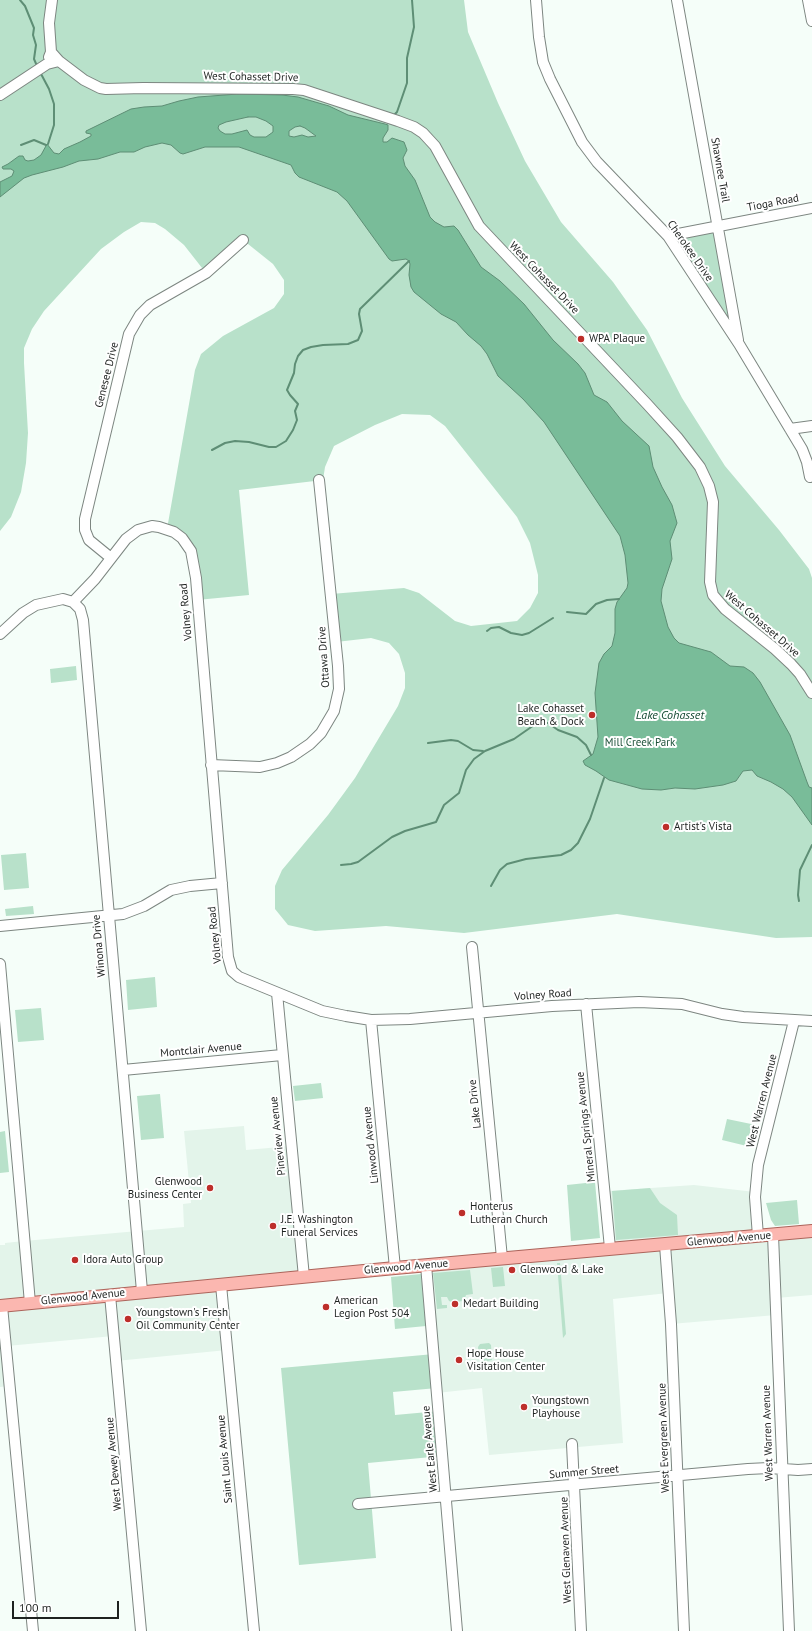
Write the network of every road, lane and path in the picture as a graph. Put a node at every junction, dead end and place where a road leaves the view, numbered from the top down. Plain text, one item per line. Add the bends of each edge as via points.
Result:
1 (52, 0) edge
2 (536, 0) edge
3 (678, 0) edge
4 (808, 0) edge
5 (812, 21) edge
6 (51, 52) junction
7 (59, 61) junction
8 (46, 65) junction
9 (0, 95) edge
10 (812, 208) edge
11 (718, 226) junction
12 (668, 236) junction
13 (243, 240) dead end
14 (739, 344) junction
15 (812, 426) edge
16 (790, 429) junction
17 (810, 477) dead end
18 (319, 480) dead end
19 (111, 558) junction
20 (73, 602) junction
21 (0, 634) edge
22 (812, 693) edge
23 (211, 765) junction
24 (222, 883) junction
25 (109, 915) junction
26 (0, 926) edge
27 (472, 947) dead end
28 (0, 964) edge
29 (277, 993) junction
30 (586, 1004) junction
31 (478, 1013) junction
32 (2, 1018) edge
33 (371, 1020) junction
34 (794, 1021) junction
35 (812, 1021) edge
36 (282, 1055) junction
37 (123, 1070) junction
38 (812, 1232) edge
39 (773, 1235) junction
40 (758, 1236) junction
41 (665, 1245) junction
42 (610, 1248) junction
43 (502, 1258) junction
44 (426, 1265) junction
45 (395, 1268) junction
46 (304, 1277) junction
47 (221, 1285) junction
48 (142, 1291) junction
49 (110, 1295) junction
50 (30, 1303) junction
51 (1, 1306) edge
52 (572, 1444) dead end
53 (782, 1469) junction
54 (812, 1469) edge
55 (677, 1476) junction
56 (575, 1485) junction
57 (446, 1496) junction
58 (358, 1504) dead end
59 (33, 1631) edge
60 (141, 1631) edge
61 (254, 1631) edge
62 (457, 1631) edge
63 (581, 1631) edge
64 (684, 1631) edge
65 (789, 1631) edge

1 - 6 street via 49,23
2 - 12 street, Cherokee Drive via 543,62 582,142 597,162
3 - 11 street, Shawnee Trail
4 - 5 street
6 - 7 street
6 - 8 street
7 - 8 street
7 - 22 street, West Cohasset Drive via 91,84 106,90 304,90 419,130 440,155 479,226 648,404 700,467 713,502 710,582 713,595 725,609 792,664
8 - 9 street
10 - 11 street, Tioga Road
11 - 12 street, Tioga Road
11 - 14 street, Shawnee Trail
12 - 14 street, Cherokee Drive
13 - 19 street, Genesee Drive via 206,273 150,305 140,315 129,334 85,518 85,530 89,540
14 - 16 street, Cherokee Drive
15 - 16 street
16 - 17 street, Cherokee Drive via 805,456
18 - 23 street, Ottawa Drive via 338,666 339,685 334,711 321,733 291,758 260,768
19 - 20 street, Volney Road
19 - 23 street, Volney Road via 133,533 152,526 174,532 185,541 191,551 196,578
20 - 21 street via 63,599 36,605
20 - 25 street, Winona Drive via 80,609 83,620
23 - 24 street, Volney Road
24 - 25 street via 178,888 144,906
24 - 29 street, Volney Road via 228,957 232,971
25 - 26 street
25 - 37 street, Winona Drive
27 - 31 street, Lake Drive
28 - 32 street
29 - 33 street, Volney Road via 322,1011
29 - 36 street, Pineview Avenue
30 - 31 street, Volney Road
30 - 34 street, Volney Road via 670,1003 724,1015
30 - 42 street, Mineral Springs Avenue
31 - 33 street, Volney Road
31 - 43 street, Lake Drive
32 - 50 street
33 - 45 street, Linwood Avenue
34 - 35 street, Volney Road
34 - 40 street, West Warren Avenue via 757,1170 755,1197
36 - 37 street, Montclair Avenue
36 - 46 street, Pineview Avenue
37 - 48 street, Winona Drive
38 - 39 main road, Glenwood Avenue
39 - 40 main road, Glenwood Avenue
39 - 53 street, West Warren Avenue
40 - 41 main road, Glenwood Avenue
41 - 42 main road, Glenwood Avenue
41 - 55 street, West Evergreen Avenue
42 - 43 main road, Glenwood Avenue
43 - 44 main road, Glenwood Avenue
44 - 45 main road, Glenwood Avenue
44 - 57 street, West Earle Avenue
45 - 46 main road, Glenwood Avenue
46 - 47 main road, Glenwood Avenue
47 - 48 main road, Glenwood Avenue
47 - 61 street, Saint Louis Avenue
48 - 49 main road, Glenwood Avenue
49 - 50 main road, Glenwood Avenue
49 - 60 street, West Dewey Avenue
50 - 51 main road, Glenwood Avenue
51 - 59 street
52 - 56 street, West Glenaven Avenue
53 - 54 street, Summer Street
53 - 55 street, Summer Street
53 - 65 street, West Warren Avenue
55 - 56 street, Summer Street
55 - 64 street, West Evergreen Avenue
56 - 57 street, Summer Street
56 - 63 street, West Glenaven Avenue
57 - 58 street, Summer Street
57 - 62 street, West Earle Avenue

